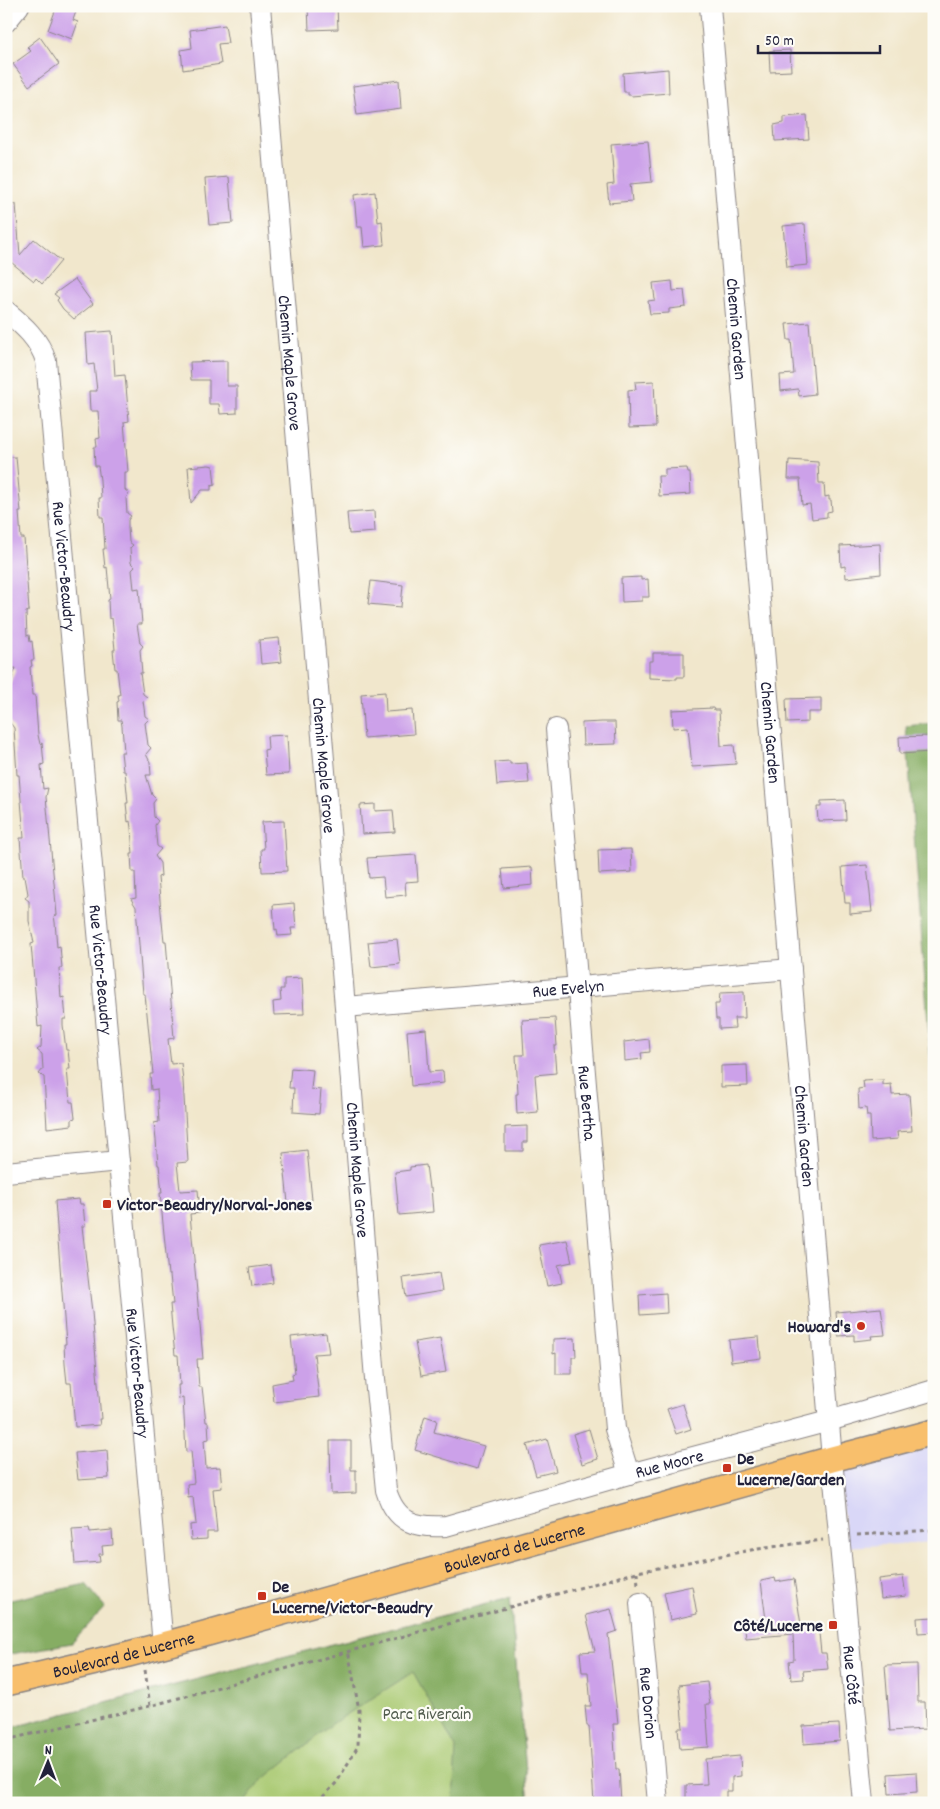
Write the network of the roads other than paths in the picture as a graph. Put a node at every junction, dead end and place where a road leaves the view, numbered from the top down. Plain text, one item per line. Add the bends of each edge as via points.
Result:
1 (19, 6) edge
2 (260, 6) edge
3 (710, 6) edge
4 (6, 22) edge
5 (6, 311) edge
6 (556, 729) dead end
7 (791, 968) junction
8 (578, 986) junction
9 (345, 1008) junction
10 (119, 1161) junction
11 (6, 1172) edge
12 (934, 1390) edge
13 (829, 1421) junction
14 (934, 1432) edge
15 (832, 1459) junction
16 (629, 1474) junction
17 (405, 1520) joint
18 (640, 1604) dead end
19 (163, 1645) junction
20 (6, 1683) edge
21 (658, 1803) edge
22 (864, 1803) edge

1 - 4 street
2 - 9 street, Chemin Maple Grove
3 - 7 street, Chemin Garden
5 - 10 street, Rue Victor-Beaudry via 34,336 46,362
6 - 8 street, Rue Bertha
7 - 8 street, Rue Evelyn
7 - 13 street, Chemin Garden
8 - 9 street, Rue Evelyn
8 - 16 street, Rue Bertha via 615,1429
9 - 17 street, Chemin Maple Grove via 386,1490 390,1502
10 - 11 street
10 - 19 street, Rue Victor-Beaudry
12 - 13 street, Rue Moore
13 - 15 street, Chemin Garden
13 - 16 street, Rue Moore
14 - 15 main road, Boulevard de Lucerne
15 - 19 main road, Boulevard de Lucerne
15 - 22 street, Rue Côté
16 - 17 street, Rue Moore via 446,1526 414,1525
18 - 21 street, Rue Dorion
19 - 20 main road, Boulevard de Lucerne

